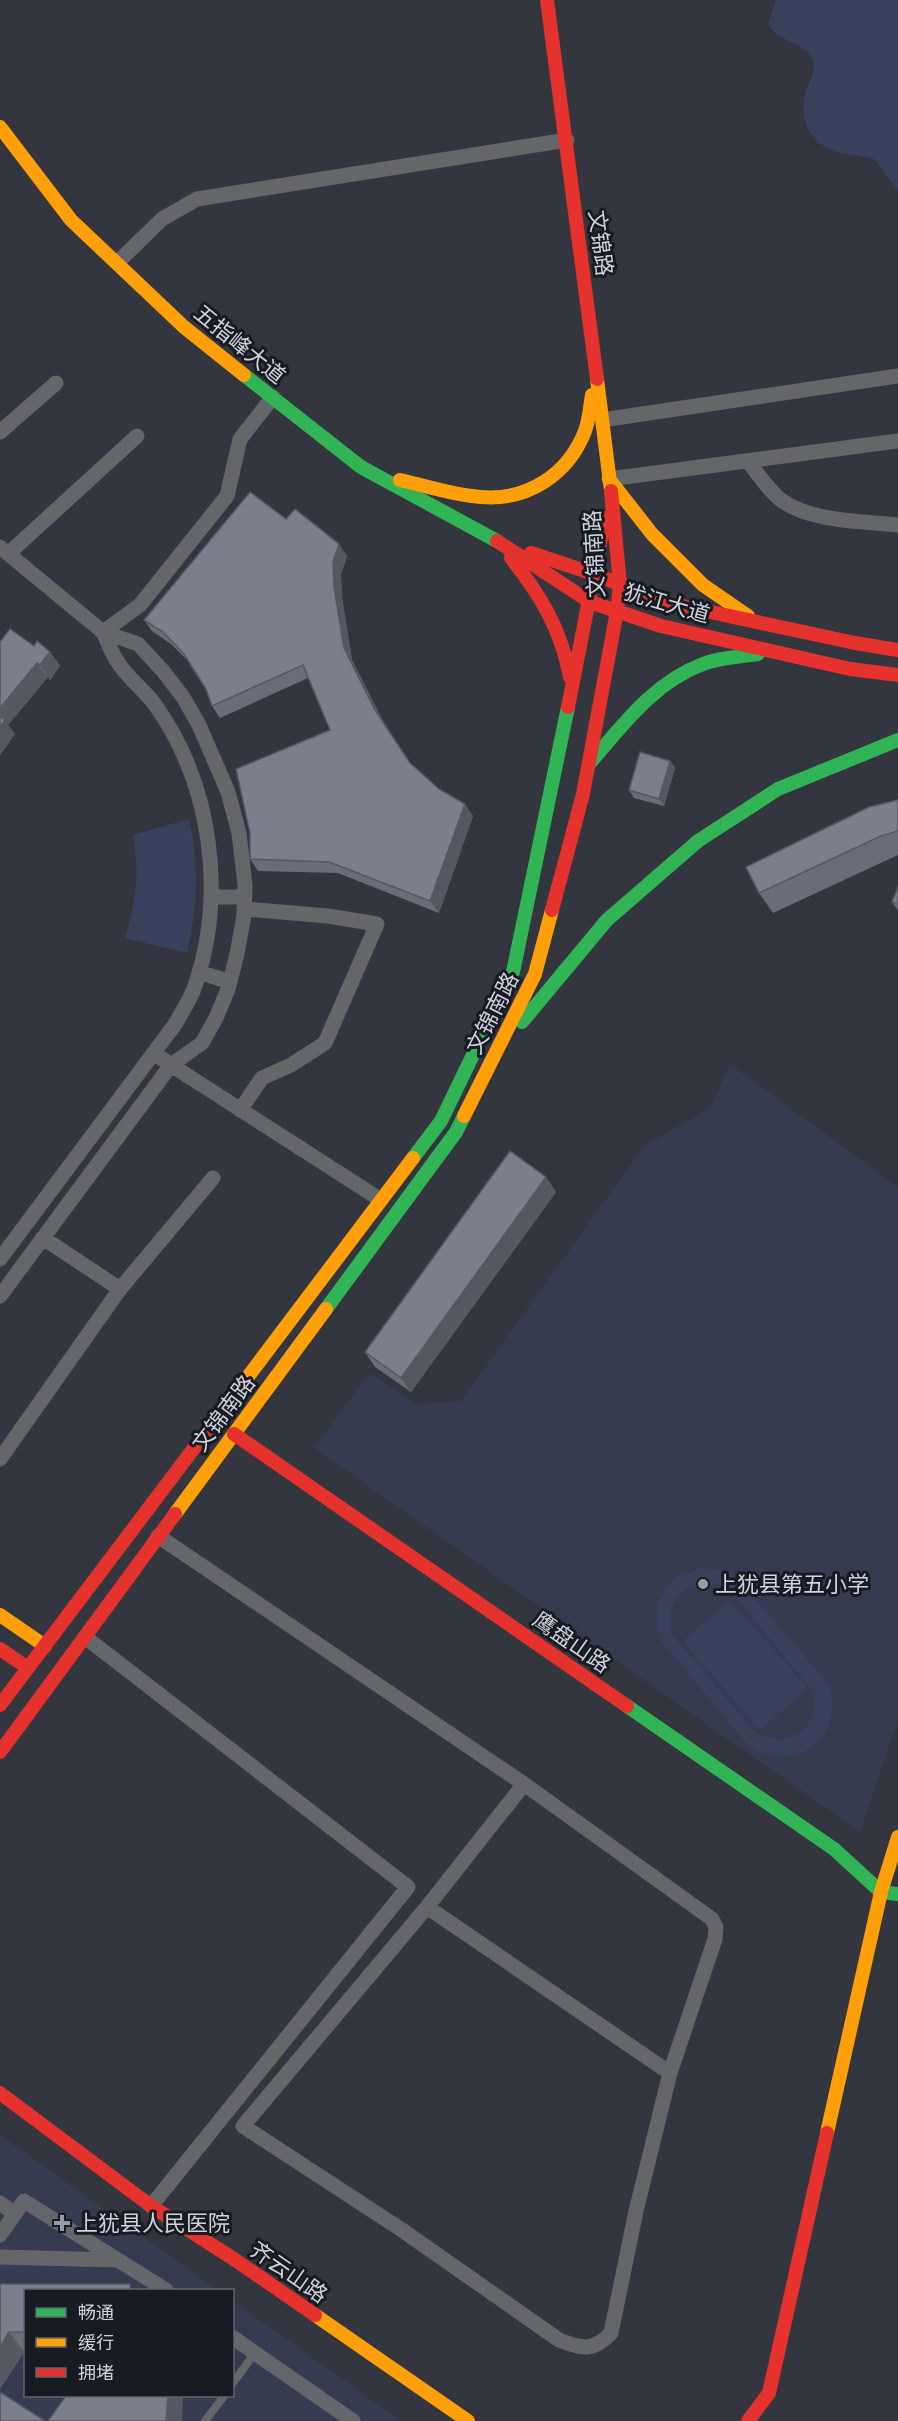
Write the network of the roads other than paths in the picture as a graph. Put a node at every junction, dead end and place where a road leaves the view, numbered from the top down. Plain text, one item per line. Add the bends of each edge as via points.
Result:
1 (547, 0) edge
2 (0, 127) edge
3 (567, 140) junction
4 (117, 263) junction
5 (596, 373) junction
6 (898, 376) edge
7 (56, 383) dead end
8 (273, 397) junction
9 (602, 420) junction
10 (0, 432) edge
11 (137, 436) dead end
12 (898, 441) edge
13 (747, 461) junction
14 (374, 474) junction
15 (610, 485) junction
16 (898, 525) edge
17 (497, 541) junction
18 (4, 551) edge
19 (594, 574) junction
20 (620, 584) junction
21 (590, 602) junction
22 (618, 611) junction
23 (758, 623) junction
24 (103, 632) junction
25 (898, 650) edge
26 (775, 652) junction
27 (898, 675) edge
28 (173, 684) junction
29 (572, 687) junction
30 (150, 699) junction
31 (898, 740) edge
32 (588, 765) junction
33 (212, 897) junction
34 (245, 903) junction
35 (199, 972) junction
36 (230, 982) junction
37 (154, 1053) junction
38 (493, 1056) junction
39 (171, 1065) junction
40 (240, 1110) junction
41 (213, 1178) dead end
42 (381, 1200) junction
43 (43, 1238) junction
44 (0, 1259) edge
45 (120, 1289) junction
46 (0, 1296) edge
47 (234, 1434) junction
48 (0, 1459) edge
49 (158, 1536) junction
50 (0, 1615) edge
51 (85, 1637) junction
52 (45, 1646) junction
53 (0, 1649) edge
54 (28, 1668) junction
55 (0, 1705) edge
56 (0, 1752) edge
57 (524, 1784) junction
58 (898, 1838) edge
59 (881, 1892) junction
60 (898, 1894) edge
61 (427, 1907) junction
62 (670, 2073) junction
63 (0, 2093) edge
64 (0, 2203) edge
65 (151, 2206) junction
66 (15, 2214) junction
67 (0, 2235) edge
68 (0, 2257) edge
69 (117, 2260) junction
70 (164, 2289) edge
71 (234, 2338) edge
72 (255, 2353) junction
73 (234, 2381) edge
74 (223, 2397) edge
75 (206, 2421) edge
76 (353, 2421) edge
77 (468, 2421) edge
78 (748, 2421) edge

1 - 3 main road, 文锦路
2 - 4 main road, 五指峰大道 via 71,220
3 - 4 street via 198,199 162,219
3 - 5 main road, 文锦路
4 - 8 main road, 五指峰大道 via 184,327
5 - 9 main road, 文锦路
5 - 14 main road via 585,431 570,460 542,485 509,496 472,495
6 - 9 street
7 - 10 street
8 - 14 main road, 五指峰大道
8 - 24 street via 240,439 228,496 140,605
9 - 15 main road, 文锦路
11 - 18 street
12 - 13 street
13 - 15 street
13 - 16 street via 780,499 796,509
14 - 17 main road, 五指峰大道
15 - 19 main road, 文锦南路
15 - 20 main road, 文锦南路
15 - 23 main road via 703,585
17 - 19 main road, 犹江大道
17 - 21 main road, 犹江大道
17 - 29 main road via 545,608 562,643
18 - 24 street
19 - 20 main road, 犹江大道
19 - 21 main road, 文锦南路
20 - 22 main road, 文锦南路
20 - 23 main road, 犹江大道 via 664,602
21 - 22 main road, 犹江大道
21 - 29 main road, 文锦南路
22 - 26 main road, 犹江大道 via 661,626
22 - 32 main road, 文锦南路
23 - 25 main road, 犹江大道
24 - 28 street via 138,644
24 - 30 street via 118,662
26 - 27 main road, 犹江大道
26 - 32 main road via 702,664 667,684 635,710
28 - 30 street
28 - 34 street via 199,725 228,792 239,833
29 - 42 main road, 文锦南路 via 513,972 441,1121
30 - 33 street via 190,768 211,858
31 - 38 main road via 778,789 698,841 607,920
32 - 38 main road, 文锦南路 via 535,974
33 - 34 street
33 - 35 street via 211,921
34 - 36 street
34 - 40 street via 377,924 325,1043 262,1078
35 - 36 street
35 - 37 street via 176,1023
36 - 39 street via 202,1043
37 - 39 street
37 - 44 street
38 - 47 main road, 文锦南路 via 456,1132
39 - 40 street
39 - 43 street
40 - 42 street
41 - 45 street
42 - 52 main road, 文锦南路
43 - 45 street
43 - 46 street
45 - 48 street
47 - 49 main road, 文锦南路
47 - 59 main road, 鹰盘山路 via 834,1849
49 - 51 main road, 文锦南路
49 - 57 street
50 - 52 main road
51 - 56 main road, 文锦南路
51 - 65 street via 408,1887
52 - 54 main road, 文锦南路
53 - 54 main road
54 - 55 main road, 文锦南路
57 - 61 street
57 - 62 street via 712,1919 715,1939
58 - 59 main road
59 - 60 main road
59 - 78 main road via 769,2393
61 - 62 street
61 - 62 street via 243,2126 402,2230 559,2340 588,2348 611,2333
63 - 65 main road, 齐云山路
64 - 66 street
65 - 77 main road, 齐云山路
66 - 67 street
66 - 69 street via 24,2201
68 - 69 street
69 - 70 street
71 - 72 street
72 - 73 lane
72 - 76 street
74 - 75 lane

